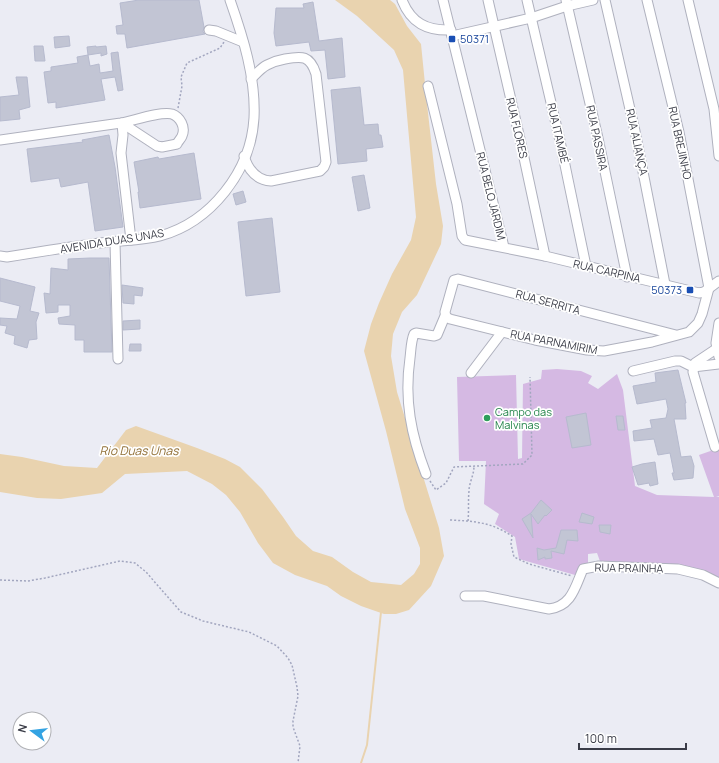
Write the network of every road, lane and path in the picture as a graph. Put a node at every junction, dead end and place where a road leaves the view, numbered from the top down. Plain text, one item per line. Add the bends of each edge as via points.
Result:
1 (230, 0) edge
2 (402, 0) edge
3 (443, 0) edge
4 (488, 0) edge
5 (527, 0) edge
6 (593, 0) edge
7 (605, 0) edge
8 (647, 0) edge
9 (688, 0) edge
10 (566, 3) edge
11 (531, 18) junction
12 (493, 27) junction
13 (209, 30) dead end
14 (451, 33) junction
15 (228, 35) junction
16 (244, 42) junction
17 (251, 79) junction
18 (428, 86) dead end
19 (176, 116) junction
20 (122, 122) junction
21 (0, 140) edge
22 (244, 156) junction
23 (719, 156) edge
24 (131, 240) junction
25 (115, 242) junction
26 (504, 247) junction
27 (0, 256) edge
28 (545, 256) junction
29 (586, 266) junction
30 (627, 277) junction
31 (719, 281) edge
32 (665, 284) junction
33 (709, 288) junction
34 (445, 314) junction
35 (719, 323) edge
36 (502, 332) junction
37 (676, 335) junction
38 (718, 353) edge
39 (118, 359) dead end
40 (719, 364) edge
41 (693, 366) junction
42 (633, 371) dead end
43 (471, 373) dead end
44 (530, 377) dead end
45 (715, 447) dead end
46 (474, 466) junction
47 (426, 474) joint
48 (450, 520) dead end
49 (468, 521) junction
50 (579, 578) junction
51 (0, 580) edge
52 (719, 583) edge
53 (465, 596) dead end
54 (298, 763) edge

1 - 16 street, AVENIDA DUAS UNAS
2 - 14 street via 408,12 419,24
3 - 14 street, RUA BELO JARDIM
4 - 12 street, RUA FLORES
5 - 11 street, RUA ITAMBÉ
6 - 10 street
7 - 32 street, RUA ALIANÇA via 635,131
8 - 33 street, RUA BREJINHO via 679,132
9 - 23 street via 714,109
10 - 11 street
10 - 30 street, RUA PASSIRA
11 - 12 street
11 - 29 street, RUA ITAMBÉ
12 - 14 street
12 - 28 street, RUA FLORES
13 - 15 street
14 - 26 street, RUA BELO JARDIM
15 - 16 street
15 - 19 path via 220,48 187,63 181,77 182,86
16 - 17 street, AVENIDA DUAS UNAS
17 - 22 street, AVENIDA DUAS UNAS via 254,118 251,138
17 - 22 street via 268,64 300,57 310,61 316,74 326,162 320,171 271,182 264,181 252,171
18 - 26 street, RUA BELO JARDIM via 457,204 462,236 468,241
19 - 20 street via 162,114
19 - 20 street via 181,122 182,136 177,144 162,147
20 - 21 street
20 - 24 street via 121,154
22 - 24 street, AVENIDA DUAS UNAS via 231,183 218,200 197,218 184,227 170,232
24 - 25 street, AVENIDA DUAS UNAS
25 - 27 street, AVENIDA DUAS UNAS
25 - 39 street
26 - 28 street, RUA CARPINA
28 - 29 street, RUA CARPINA
29 - 30 street, RUA CARPINA
30 - 32 street, RUA CARPINA
31 - 33 street
32 - 33 street, RUA CARPINA via 699,293
33 - 37 street, RUA PARNAMIRIM via 698,323 689,332
34 - 36 street, RUA PARNAMIRIM via 450,319
34 - 37 street, RUA SERRITA via 454,280 458,279
34 - 47 street via 437,336 414,334 407,381 413,436
35 - 38 street via 716,343
36 - 37 street, RUA PARNAMIRIM via 576,349 604,351
36 - 43 street
38 - 41 street via 698,360
40 - 41 street
41 - 42 street via 675,361
41 - 45 street
44 - 46 path via 532,455 523,464
46 - 47 path via 454,467 446,483 436,490
46 - 49 path via 468,490
48 - 49 path
49 - 50 path via 476,521 512,536 514,557 529,564
50 - 52 street, RUA PRAINHA via 583,569 599,566 678,569 703,575
50 - 53 street, RUA PRAINHA via 571,597 557,608 550,609 484,596
51 - 54 path via 28,581 120,561 135,563 181,612 203,621 249,632 277,646 292,665 297,687 293,727 300,746

